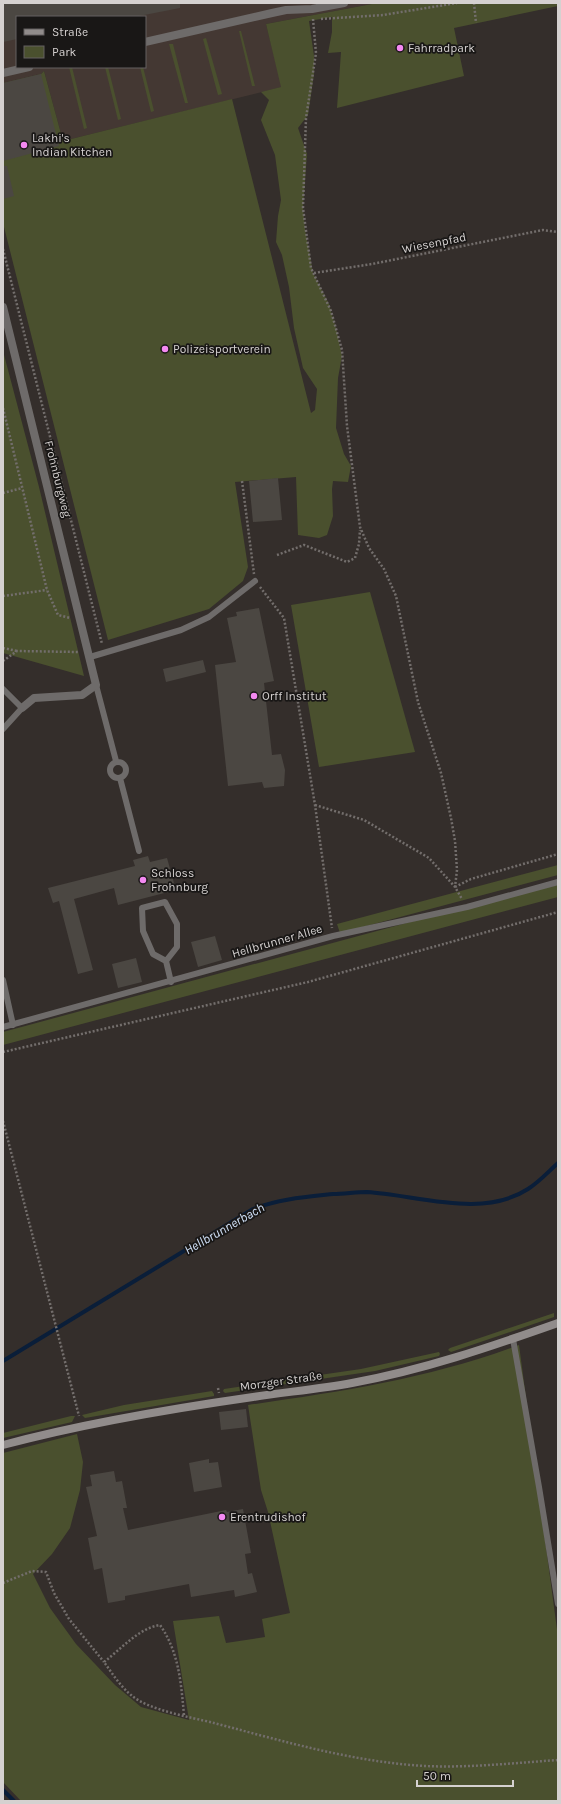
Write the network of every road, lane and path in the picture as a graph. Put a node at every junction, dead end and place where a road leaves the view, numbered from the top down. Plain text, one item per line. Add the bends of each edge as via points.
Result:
1 (457, 3) edge
2 (474, 3) edge
3 (338, 4) edge
4 (476, 23) dead end
5 (146, 42) edge
6 (25, 68) edge
7 (3, 73) edge
8 (558, 232) edge
9 (3, 249) edge
10 (313, 273) junction
11 (3, 307) edge
12 (3, 408) edge
13 (242, 481) dead end
14 (22, 488) junction
15 (3, 494) edge
16 (360, 528) junction
17 (277, 555) dead end
18 (255, 581) junction
19 (47, 590) junction
20 (3, 596) edge
21 (80, 619) junction
22 (3, 648) edge
23 (18, 651) junction
24 (104, 652) junction
25 (89, 653) junction
26 (3, 661) edge
27 (96, 685) junction
28 (3, 689) edge
29 (22, 708) junction
30 (3, 729) edge
31 (116, 762) junction
32 (120, 778) junction
33 (315, 805) junction
34 (139, 851) dead end
35 (558, 854) edge
36 (558, 882) edge
37 (455, 887) junction
38 (467, 906) junction
39 (558, 912) edge
40 (333, 936) junction
41 (166, 961) junction
42 (3, 980) edge
43 (171, 982) junction
44 (13, 1025) junction
45 (3, 1028) edge
46 (3, 1052) edge
47 (3, 1121) edge
48 (558, 1323) edge
49 (513, 1339) junction
50 (83, 1426) junction
51 (3, 1445) edge
52 (3, 1584) edge
53 (558, 1604) edge
54 (104, 1662) junction
55 (184, 1715) junction
56 (558, 1760) edge

1 - 10 path via 383,15 313,19 316,54 306,118 303,208
2 - 4 path
3 - 5 street via 286,10
6 - 7 street
8 - 10 path, Wiesenpfad via 543,230
9 - 24 path
10 - 16 path via 331,311 342,350 346,426
11 - 21 street, Frohnburgweg
12 - 14 path
13 - 18 path
14 - 15 path
14 - 19 path
16 - 17 path via 355,558 347,562 304,545
16 - 37 path via 369,548 384,569 396,596 418,702 441,773 451,818 457,870
18 - 24 lane via 209,617 181,630
18 - 33 path via 284,618
19 - 20 path
19 - 21 path via 58,615
21 - 25 street, Frohnburgweg
22 - 23 path
23 - 25 path
23 - 26 path
24 - 25 lane
25 - 27 street, Frohnburgweg
27 - 29 street via 82,695 34,698
27 - 31 lane
28 - 29 lane
29 - 30 lane
31 - 32 lane via 111,765 110,772 114,777
31 - 32 lane via 122,762 126,768 125,774
32 - 34 lane
33 - 37 path via 364,820 429,858
33 - 40 path
35 - 37 path via 471,879
36 - 38 lane, Hellbrunner Allee
37 - 38 path
38 - 40 lane, Hellbrunner Allee
39 - 46 path via 308,982
40 - 43 lane, Hellbrunner Allee
41 - 41 lane via 177,947 177,924 165,902 142,908 145,937 153,954
41 - 43 lane
42 - 44 lane
43 - 44 lane, Hellbrunner Allee
44 - 45 lane, Hellbrunner Allee
47 - 50 path
48 - 49 street, Morzger Straße
49 - 50 street, Morzger Straße via 449,1360 351,1383 181,1408
49 - 53 lane
50 - 51 street, Morzger Straße
52 - 54 path via 32,1571 46,1572 54,1593 70,1619
54 - 55 path via 131,1695 144,1704
54 - 55 path via 142,1632 160,1625 167,1635 179,1666
55 - 56 path via 320,1750 388,1762 454,1766

